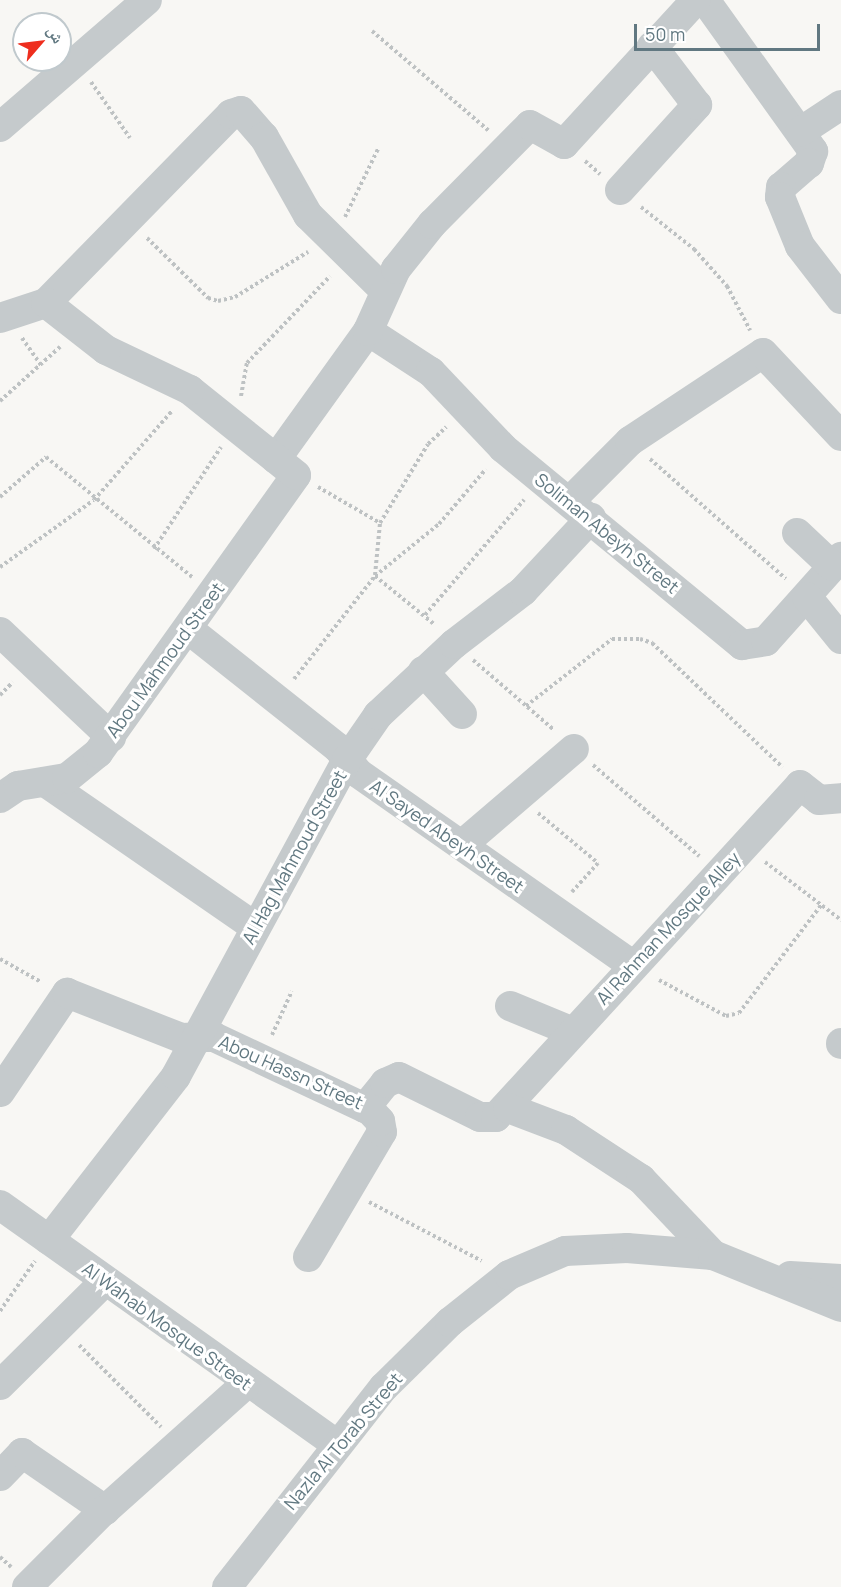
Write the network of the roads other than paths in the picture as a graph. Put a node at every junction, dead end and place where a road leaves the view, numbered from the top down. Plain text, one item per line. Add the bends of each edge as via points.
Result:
1 (696, 0) edge
2 (705, 0) edge
3 (130, 4) edge
4 (652, 46) junction
5 (841, 105) edge
6 (0, 127) edge
7 (800, 132) junction
8 (620, 190) road end
9 (384, 290) junction
10 (841, 299) edge
11 (46, 303) junction
12 (4, 318) edge
13 (368, 331) junction
14 (841, 436) edge
15 (286, 467) junction
16 (580, 509) junction
17 (797, 534) dead end
18 (837, 561) edge
19 (807, 597) junction
20 (188, 629) junction
21 (0, 632) edge
22 (841, 639) edge
23 (423, 671) junction
24 (462, 714) dead end
25 (111, 737) junction
26 (574, 749) road end
27 (347, 760) junction
28 (45, 782) junction
29 (0, 798) edge
30 (841, 798) edge
31 (463, 844) junction
32 (255, 927) junction
33 (632, 965) junction
34 (510, 1006) dead end
35 (571, 1031) junction
36 (198, 1037) junction
37 (0, 1092) edge
38 (368, 1108) junction
39 (508, 1108) junction
40 (0, 1205) edge
41 (49, 1240) junction
42 (713, 1255) junction
43 (308, 1257) dead end
44 (772, 1275) junction
45 (841, 1279) edge
46 (105, 1281) junction
47 (841, 1307) edge
48 (246, 1384) junction
49 (0, 1385) edge
50 (10, 1443) edge
51 (336, 1444) junction
52 (0, 1476) edge
53 (103, 1511) junction
54 (27, 1587) edge
55 (227, 1587) edge

1 - 4 street
2 - 7 street
3 - 6 street via 76,62
4 - 8 street via 697,105
4 - 9 street, Abou Mahmoud Street via 564,144 539,127 527,127 417,240
5 - 7 street
7 - 10 street via 813,154 781,187 780,197 800,246
9 - 11 street via 301,205 264,137 241,111 231,114
9 - 13 street, Abou Mahmoud Street
11 - 12 street
11 - 15 street via 106,350 190,390
13 - 15 street, Abou Mahmoud Street
13 - 16 street, Soliman Abeyh Street via 411,356 503,448
14 - 16 street, Al Hag Mahmoud Street via 763,353 630,441
15 - 20 street, Abou Mahmoud Street via 214,593
16 - 19 street, Soliman Abeyh Street via 742,645 766,641
16 - 23 street, Al Hag Mahmoud Street via 523,591
17 - 18 street
18 - 19 street, Soliman Abeyh Street
19 - 22 street
20 - 25 street, Abou Mahmoud Street
20 - 27 street, Al Sayed Abeyh Street
21 - 25 street
23 - 24 street
23 - 27 street, Al Hag Mahmoud Street via 378,715
25 - 28 street, Abou Mahmoud Street via 74,774
26 - 31 street
27 - 31 street, Al Sayed Abeyh Street via 358,773
27 - 32 street, Al Hag Mahmoud Street
28 - 29 street, Abou Mahmoud Street via 18,786
28 - 32 street
30 - 33 street, Al Rahman Mosque Alley via 819,800 801,785
31 - 33 street, Al Sayed Abeyh Street
32 - 36 street, Al Hag Mahmoud Street
33 - 35 street, Al Rahman Mosque Alley
34 - 35 street
35 - 39 street, Al Rahman Mosque Alley
36 - 37 street, Abou Hassn Street via 181,1038 64,994
36 - 38 street, Abou Hassn Street via 214,1038
36 - 41 street, Al Hag Mahmoud Street via 176,1076
38 - 39 street, Abou Hassn Street via 385,1083 399,1077 480,1117 496,1117
38 - 43 street via 381,1121 382,1132
39 - 42 street via 566,1130 641,1179
40 - 41 street, Al Wahab Mosque Street
41 - 46 street, Al Wahab Mosque Street
42 - 44 street, Nazla Al Torab Street
42 - 51 street, Nazla Al Torab Street via 627,1248 565,1251 509,1275 450,1322
44 - 45 street
44 - 47 street, Nazla Al Torab Street
46 - 48 street, Al Wahab Mosque Street
46 - 49 street
48 - 51 street, Al Wahab Mosque Street
48 - 53 street
50 - 52 street
50 - 53 street
51 - 55 street, Nazla Al Torab Street
53 - 54 street

